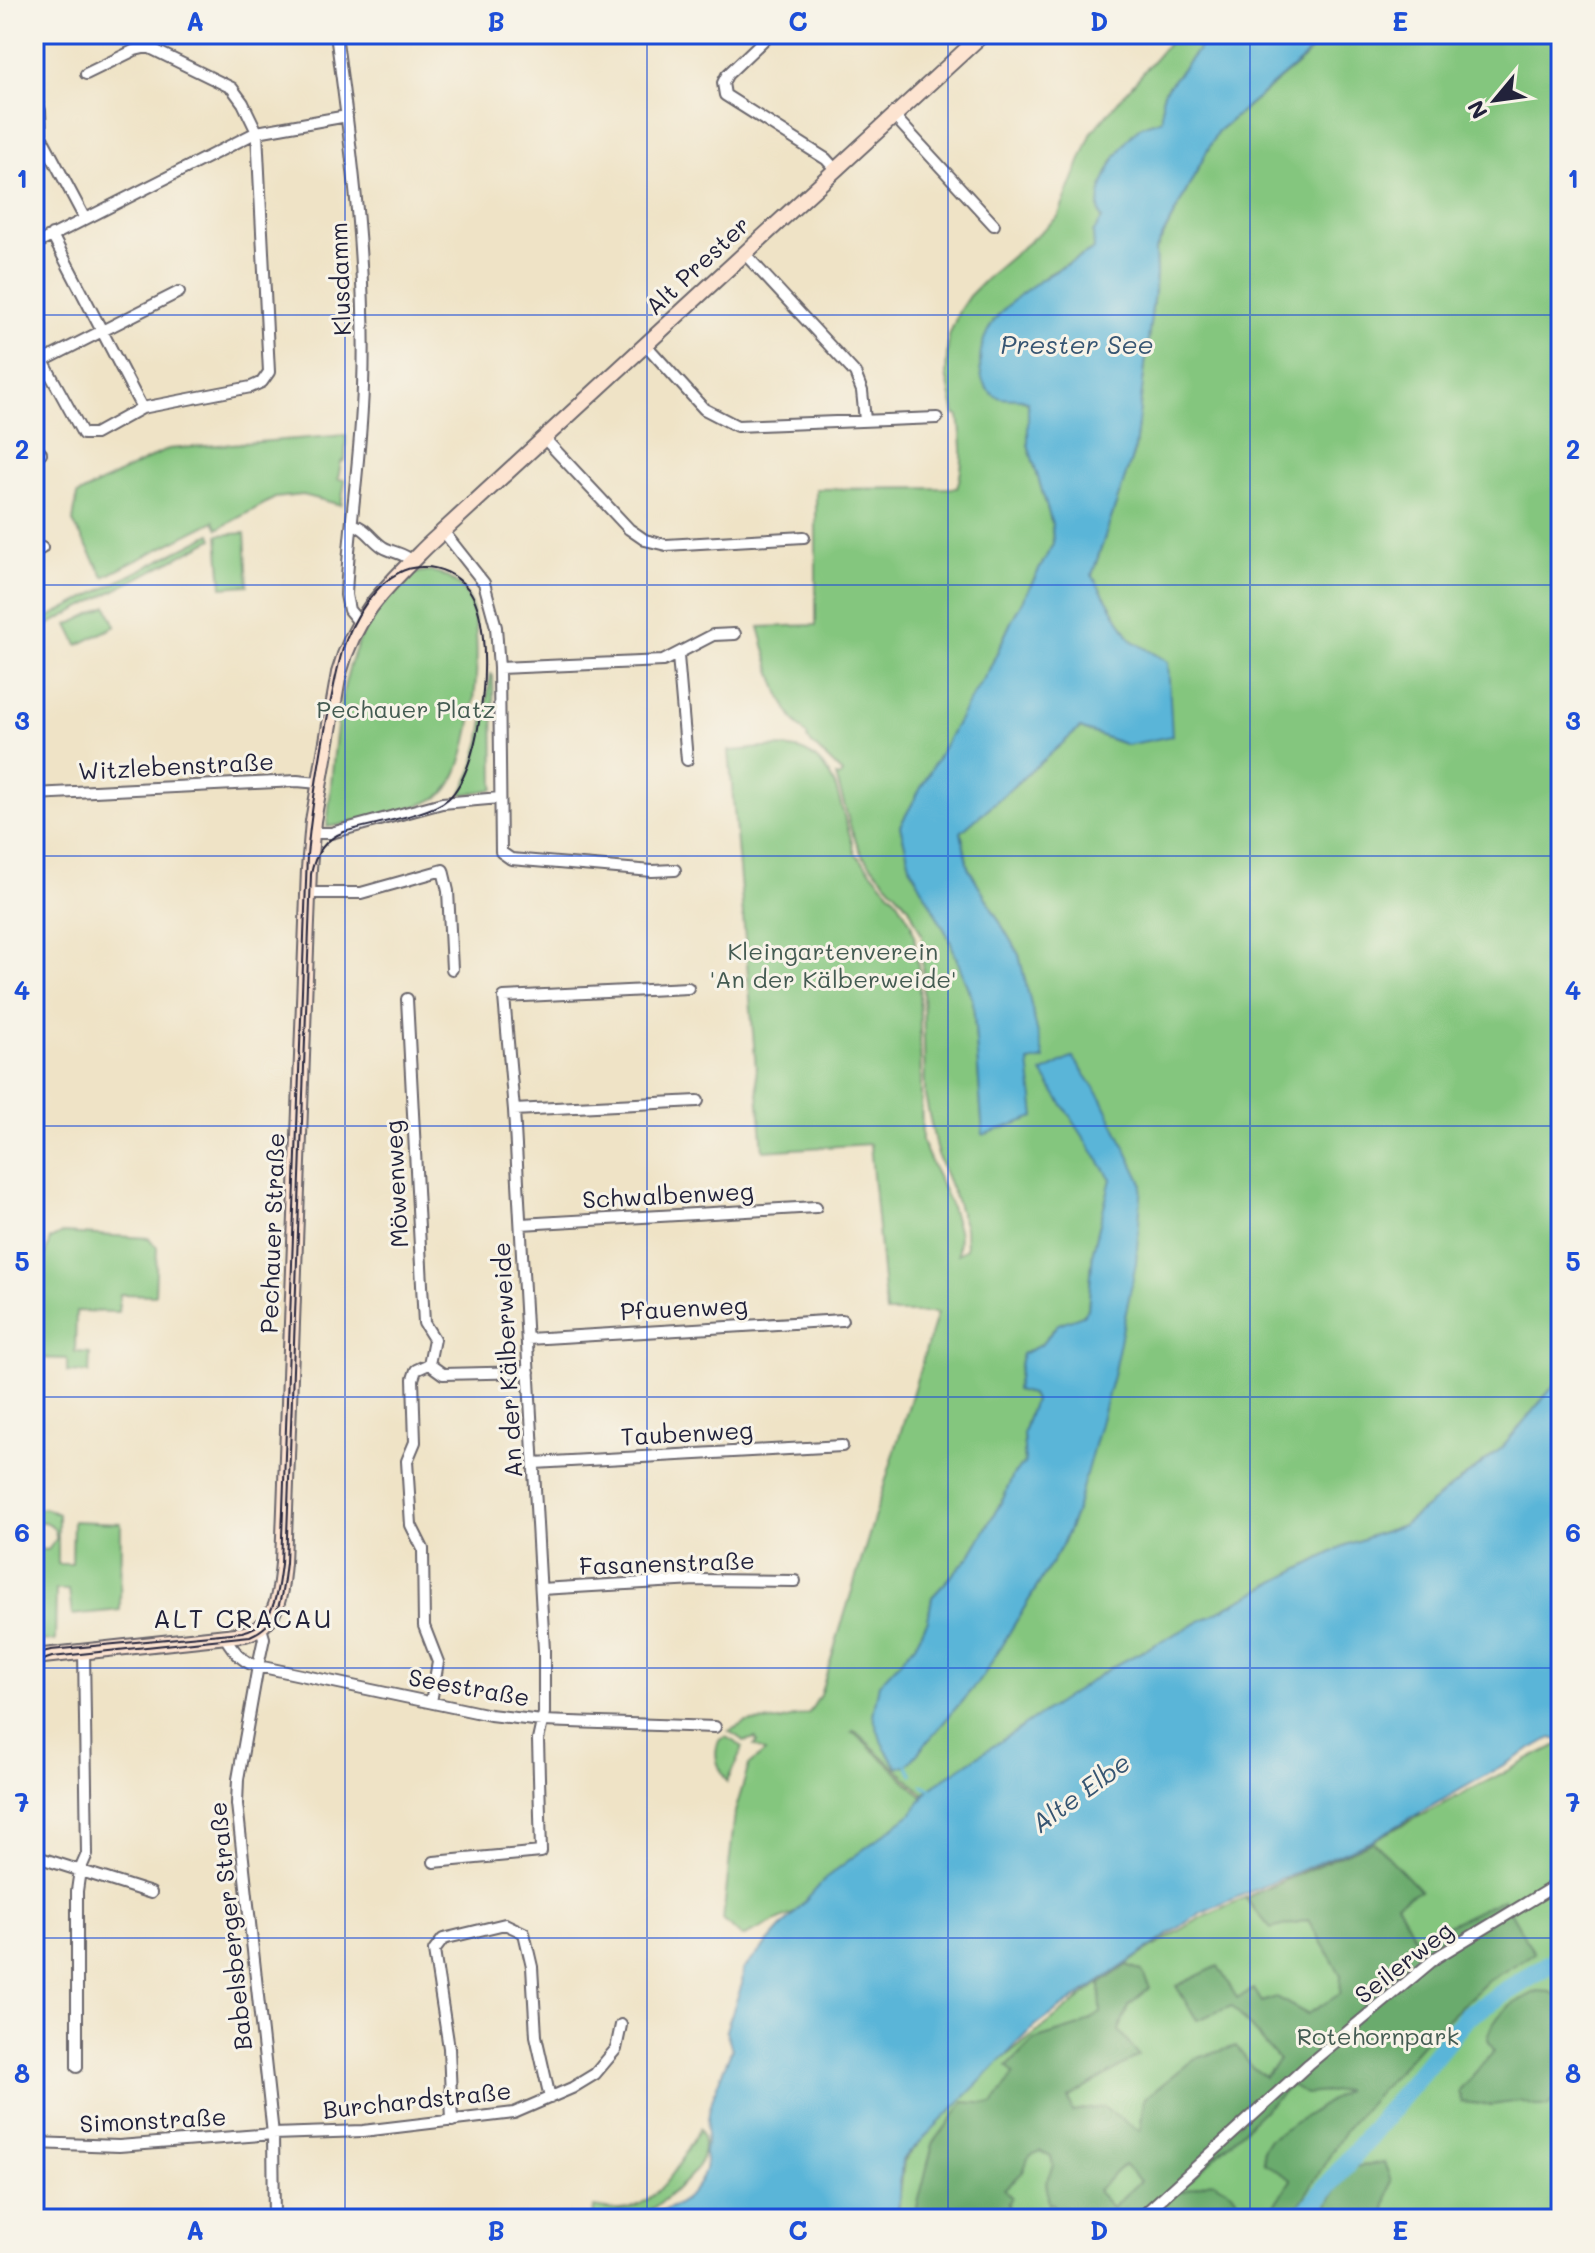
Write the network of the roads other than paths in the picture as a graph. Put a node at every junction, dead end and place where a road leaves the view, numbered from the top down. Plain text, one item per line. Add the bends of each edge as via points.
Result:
1 (336, 34) edge
2 (770, 34) edge
3 (983, 34) edge
4 (86, 74) dead end
5 (34, 93) edge
6 (37, 113) edge
7 (347, 116) junction
8 (894, 116) junction
9 (257, 132) junction
10 (835, 169) junction
11 (85, 219) junction
12 (994, 225) dead end
13 (52, 235) junction
14 (34, 245) edge
15 (744, 253) junction
16 (179, 292) dead end
17 (102, 332) junction
18 (645, 344) junction
19 (142, 408) junction
20 (937, 418) dead end
21 (865, 420) junction
22 (544, 438) junction
23 (352, 524) junction
24 (443, 531) junction
25 (804, 537) dead end
26 (407, 566) junction
27 (359, 622) junction
28 (735, 634) dead end
29 (678, 656) junction
30 (499, 668) junction
31 (687, 760) dead end
32 (319, 783) junction
33 (34, 794) edge
34 (500, 798) junction
35 (312, 833) junction
36 (675, 870) dead end
37 (308, 893) junction
38 (452, 969) dead end
39 (688, 988) dead end
40 (407, 999) dead end
41 (698, 1101) dead end
42 (514, 1110) junction
43 (816, 1207) dead end
44 (521, 1224) junction
45 (842, 1320) dead end
46 (528, 1339) junction
47 (429, 1364) junction
48 (529, 1372) junction
49 (842, 1446) dead end
50 (534, 1463) junction
51 (795, 1581) dead end
52 (541, 1589) junction
53 (261, 1628) junction
54 (225, 1637) junction
55 (84, 1651) junction
56 (34, 1657) edge
57 (258, 1666) junction
58 (431, 1702) junction
59 (542, 1721) junction
60 (715, 1727) dead end
61 (34, 1856) edge
62 (434, 1862) dead end
63 (80, 1870) junction
64 (1561, 1882) edge
65 (151, 1893) dead end
66 (621, 2025) dead end
67 (77, 2067) dead end
68 (550, 2098) junction
69 (452, 2121) junction
70 (273, 2134) junction
71 (34, 2143) edge
72 (274, 2219) edge
73 (1139, 2219) edge

1 - 7 street, Klusdamm
2 - 10 street via 725,79 725,95
3 - 8 main road, Alt Prester
4 - 9 street via 140,48 152,48 232,88
5 - 6 street
6 - 11 street via 41,136
7 - 9 street
7 - 23 street, Klusdamm via 359,215 364,351
8 - 10 main road, Alt Prester
8 - 12 street
9 - 11 street
9 - 19 street via 269,372 251,387
10 - 15 main road, Alt Prester
11 - 13 street
13 - 14 street
13 - 17 street
15 - 18 main road, Alt Prester
15 - 21 street via 855,373
16 - 17 street
17 - 19 street
17 - 19 street via 43,361 83,434 93,435
18 - 21 street via 704,409 734,425
18 - 22 main road, Alt Prester
20 - 21 street
22 - 24 main road, Alt Prester
22 - 25 street via 645,540 666,545
23 - 26 street via 387,549 406,555
23 - 27 street, Klusdamm via 346,595
24 - 26 main road
24 - 30 street via 488,592
26 - 27 main road
27 - 32 main road via 339,673
28 - 29 street via 713,635
29 - 30 street
29 - 31 street
30 - 34 street
32 - 33 street, Witzlebenstraße
32 - 35 main road
34 - 35 street via 442,803 331,833
34 - 36 street via 501,852 511,859
35 - 37 main road, Pechauer Straße
37 - 38 street via 361,893 443,870
37 - 53 main road, Pechauer Straße via 283,1563 277,1606
39 - 42 street, An der Kälberweide via 504,997
40 - 47 street, Möwenweg via 424,1323 434,1339
41 - 42 street
42 - 44 street, An der Kälberweide
43 - 44 street, Schwalbenweg
44 - 46 street, An der Kälberweide
45 - 46 street, Pfauenweg
46 - 48 street, An der Kälberweide
47 - 48 street via 443,1374
47 - 58 street via 416,1370 413,1379 415,1442 407,1461 411,1525 423,1549 424,1626 438,1662
48 - 50 street, An der Kälberweide
49 - 50 street, Taubenweg
50 - 52 street, An der Kälberweide
51 - 52 street, Fasanenstraße via 695,1580
52 - 59 street, An der Kälberweide
53 - 54 main road
53 - 57 street
54 - 55 main road
54 - 57 street via 248,1663
55 - 56 main road
55 - 63 street via 87,1854
57 - 58 street, Seestraße
57 - 70 street, Babelsberger Straße via 237,1804
58 - 59 street, Seestraße
59 - 60 street, Seestraße
59 - 62 street, An der Kälberweide via 541,1852
61 - 63 street
63 - 65 street
63 - 67 street
64 - 73 street, Seilerweg via 1437,1957 1309,2064
66 - 68 street, Burchardstraße via 616,2049 603,2067
68 - 69 street, Burchardstraße via 514,2113
68 - 69 street via 536,2036 532,1967 524,1933 505,1924 443,1939 434,1951 449,2048
69 - 70 street, Burchardstraße
70 - 71 street, Simonstraße via 119,2146
70 - 72 street, Babelsberger Straße

